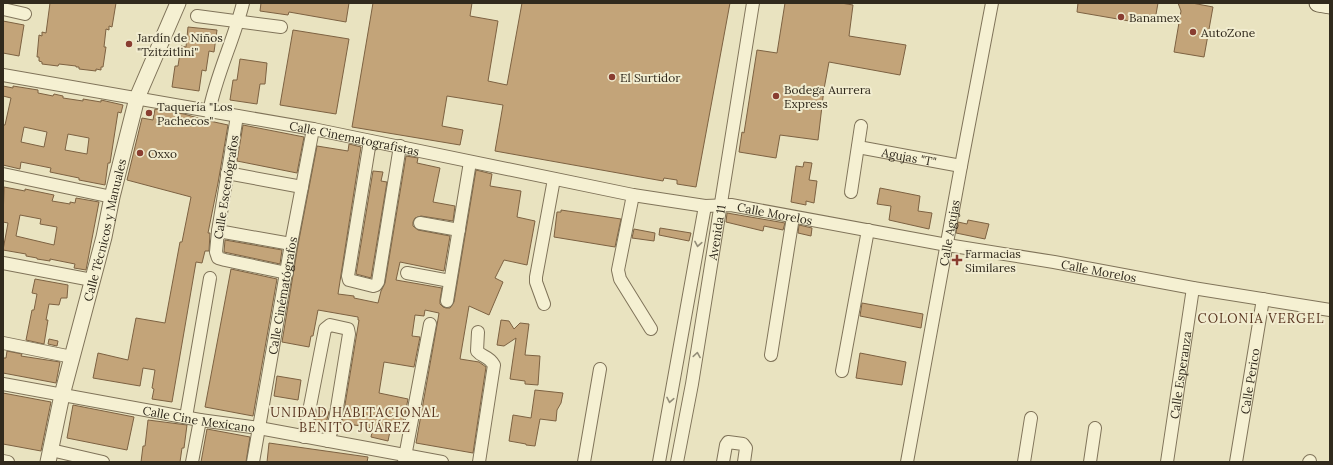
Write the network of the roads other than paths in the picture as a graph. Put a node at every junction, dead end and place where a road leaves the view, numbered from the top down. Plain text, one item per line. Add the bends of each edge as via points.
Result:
1 (178, 3) edge
2 (243, 3) edge
3 (753, 3) edge
4 (992, 3) edge
5 (1318, 3) edge
6 (1330, 5) edge
7 (3, 9) edge
8 (25, 14) dead end
9 (197, 16) dead end
10 (239, 21) junction
11 (281, 27) dead end
12 (3, 75) edge
13 (137, 98) junction
14 (209, 112) junction
15 (238, 116) junction
16 (861, 126) dead end
17 (313, 129) junction
18 (370, 141) junction
19 (400, 146) junction
20 (858, 147) junction
21 (470, 162) junction
22 (961, 166) junction
23 (227, 173) junction
24 (3, 174) edge
25 (554, 179) junction
26 (302, 187) junction
27 (851, 192) dead end
28 (633, 195) junction
29 (112, 197) junction
30 (705, 206) junction
31 (720, 206) junction
32 (793, 217) junction
33 (420, 223) dead end
34 (459, 230) junction
35 (868, 230) junction
36 (218, 231) junction
37 (291, 244) junction
38 (947, 245) junction
39 (3, 263) edge
40 (287, 273) junction
41 (407, 273) dead end
42 (210, 278) dead end
43 (92, 280) junction
44 (450, 281) junction
45 (1192, 288) junction
46 (1263, 299) junction
47 (447, 301) dead end
48 (544, 304) dead end
49 (1330, 310) edge
50 (430, 324) dead end
51 (651, 329) dead end
52 (478, 332) dead end
53 (3, 343) edge
54 (771, 355) dead end
55 (72, 357) junction
56 (600, 369) dead end
57 (842, 371) dead end
58 (674, 381) junction
59 (3, 384) edge
60 (692, 384) junction
61 (62, 395) junction
62 (186, 417) junction
63 (1031, 418) dead end
64 (200, 420) junction
65 (259, 428) junction
66 (1095, 428) dead end
67 (304, 437) junction
68 (328, 441) junction
69 (49, 456) edge
70 (405, 459) edge
71 (3, 461) edge
72 (8, 462) edge
73 (103, 462) edge
74 (192, 462) edge
75 (253, 462) edge
76 (442, 462) edge
77 (479, 462) edge
78 (584, 462) edge
79 (658, 462) edge
80 (677, 462) edge
81 (722, 462) edge
82 (744, 462) edge
83 (907, 462) edge
84 (1024, 462) edge
85 (1090, 462) edge
86 (1167, 462) edge
87 (1236, 462) edge

1 - 13 street, Calle Técnicos y Manuales
2 - 10 street
3 - 31 street, Avenida 11
4 - 22 street, Calle Agujas
5 - 6 main road
7 - 8 street
9 - 10 street
10 - 11 street
10 - 14 street
12 - 13 street, Calle Cinematografistas
13 - 14 street, Calle Cinematografistas
13 - 29 street, Calle Técnicos y Manuales
14 - 15 street, Calle Cinematografistas
15 - 17 street, Calle Cinematografistas
15 - 23 street, Calle Escenógrafos
16 - 20 street
17 - 18 street, Calle Cinematografistas
17 - 26 street, Calle Cinématógrafos
18 - 19 street, Calle Cinematografistas
18 - 19 street via 348,276 349,280 373,286 378,282
19 - 21 street, Calle Cinematografistas
20 - 22 street, Agujas "T"
20 - 27 street
21 - 25 street, Calle Cinematografistas
21 - 34 street
22 - 38 street, Calle Agujas
23 - 26 street
23 - 36 street, Calle Escenógrafos
24 - 29 street
25 - 28 street, Calle Cinematografistas
25 - 48 street via 536,276
26 - 37 street, Calle Cinématógrafos
28 - 30 street, Calle Cinematografistas
28 - 51 street via 618,270 620,279
29 - 43 street, Calle Técnicos y Manuales
30 - 31 street, Calle Morelos
30 -> 58 street, Avenida 11
31 - 32 street, Calle Morelos via 732,205
60 -> 31 street, Avenida 11
32 - 35 street, Calle Morelos
32 - 54 street
33 - 34 street
34 - 44 street
35 - 38 street, Calle Morelos
35 - 57 street
36 - 37 street
36 - 40 street, Calle Escenógrafos via 218,258
37 - 40 street, Calle Cinématógrafos
38 - 45 street, Calle Morelos
38 - 83 street, Calle Agujas
39 - 43 street
40 - 65 street, Calle Cinématógrafos
41 - 44 street
42 - 62 street
43 - 55 street, Calle Técnicos y Manuales
44 - 47 street
45 - 46 street, Calle Morelos
45 - 86 street, Calle Esperanza
46 - 49 street, Calle Morelos
46 - 87 street, Calle Perico
50 - 70 street
52 - 77 street via 478,354 491,360 494,365
53 - 55 street
55 - 61 street, Calle Técnicos y Manuales
56 - 78 street
58 - 60 street
58 -> 79 street, Avenida 11
59 - 61 street, Calle Cine Mexicano
60 - 80 street, Avenida 11
61 - 62 street, Calle Cine Mexicano
61 - 69 street, Calle Técnicos y Manuales
62 - 64 street, Calle Cine Mexicano
63 - 84 street
64 - 65 street, Calle Cine Mexicano
64 - 74 street
65 - 67 street, Calle Cine Mexicano
65 - 75 street, Calle Cinématógrafos
66 - 85 street
67 - 68 street, Calle Cine Mexicano
67 - 68 street via 326,329 330,325 348,329 349,334
68 - 70 street, Calle Cine Mexicano
69 - 73 street
70 - 76 street, Calle Cine Mexicano
71 - 72 street
81 - 82 street via 728,442 743,444 746,448

